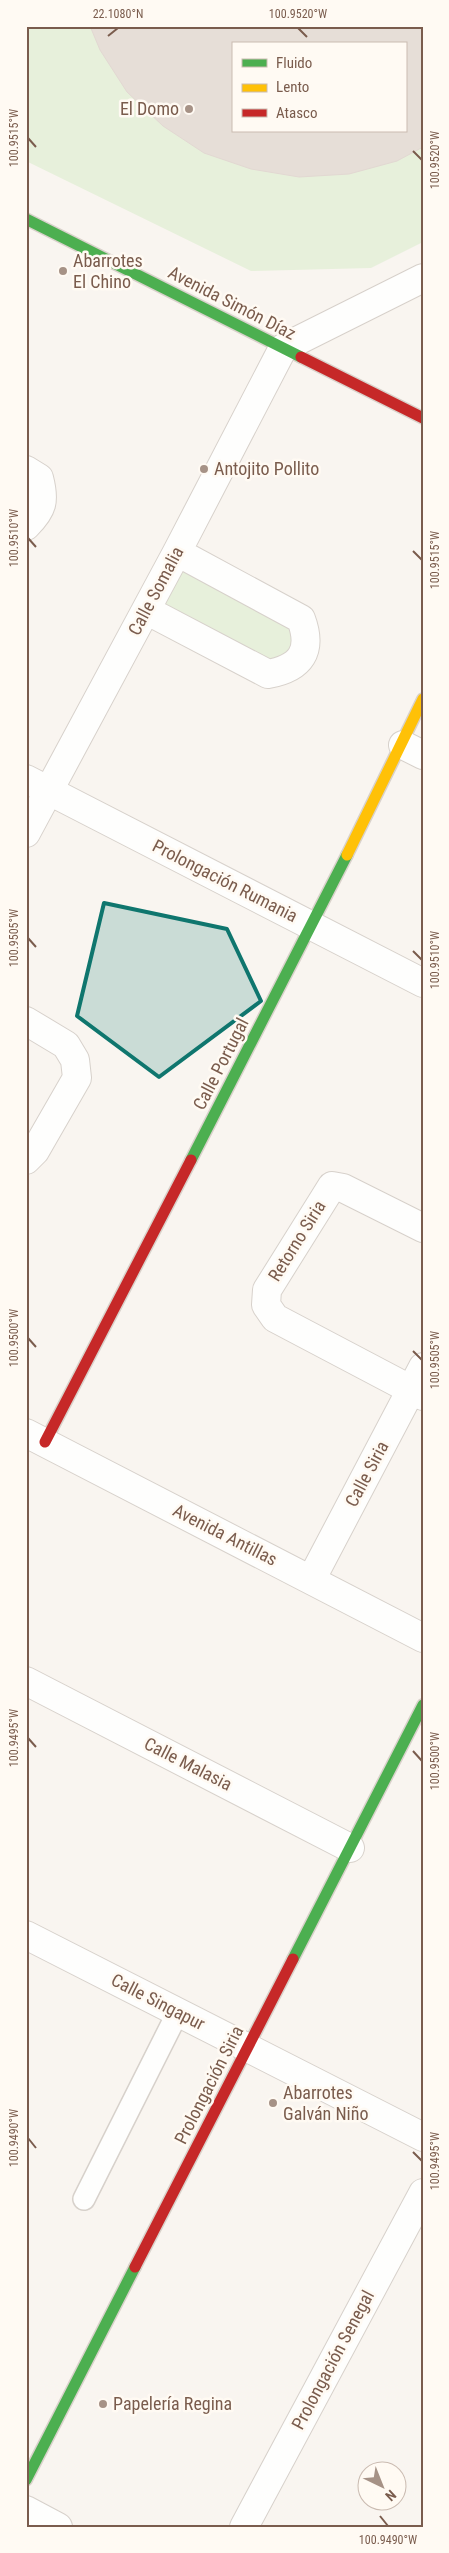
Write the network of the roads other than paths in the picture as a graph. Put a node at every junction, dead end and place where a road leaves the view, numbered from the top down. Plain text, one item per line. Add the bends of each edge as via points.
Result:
1 (26, 219) edge
2 (423, 278) edge
3 (283, 348) junction
4 (423, 418) edge
5 (26, 470) edge
6 (26, 526) edge
7 (177, 552) junction
8 (146, 610) junction
9 (423, 699) edge
10 (413, 750) edge
11 (37, 785) edge
12 (26, 833) edge
13 (313, 926) junction
14 (423, 983) edge
15 (26, 1021) edge
16 (26, 1160) edge
17 (423, 1228) edge
18 (419, 1384) edge
19 (35, 1437) edge
20 (311, 1580) junction
21 (423, 1638) edge
22 (26, 1680) edge
23 (423, 1705) edge
24 (350, 1848) junction
25 (26, 1935) edge
26 (178, 2012) junction
27 (248, 2048) junction
28 (423, 2137) edge
29 (423, 2193) edge
30 (84, 2199) dead end
31 (26, 2480) edge
32 (26, 2510) edge
33 (58, 2527) edge
34 (244, 2527) edge

1 - 3 street, Avenida Simón Díaz
2 - 3 street
3 - 4 street, Avenida Simón Díaz
3 - 7 street, Calle Somalia
5 - 6 street via 39,478 44,496 38,514
7 - 8 street, Calle Somalia
7 - 8 street via 302,619 307,634 304,654 287,671 268,674
8 - 11 street, Calle Somalia
9 - 10 street, Calle Portugal
10 - 13 street, Calle Portugal
11 - 12 street, Calle Somalia
11 - 13 street, Prolongación Rumania
13 - 14 street, Prolongación Rumania
13 - 19 street, Calle Portugal
15 - 16 street via 66,1045 75,1060 77,1078 35,1151
17 - 18 street, Retorno Siria via 343,1188 332,1186 267,1290 266,1306 275,1318
18 - 20 street, Calle Siria
19 - 20 street, Avenida Antillas
20 - 21 street, Avenida Antillas
22 - 24 street, Calle Malasia
23 - 24 street, Prolongación Siria
24 - 27 street, Prolongación Siria
25 - 26 street, Calle Singapur
26 - 27 street, Calle Singapur
26 - 30 lane
27 - 28 street, Calle Singapur
27 - 31 street, Prolongación Siria
29 - 34 street, Prolongación Senegal
32 - 33 street

